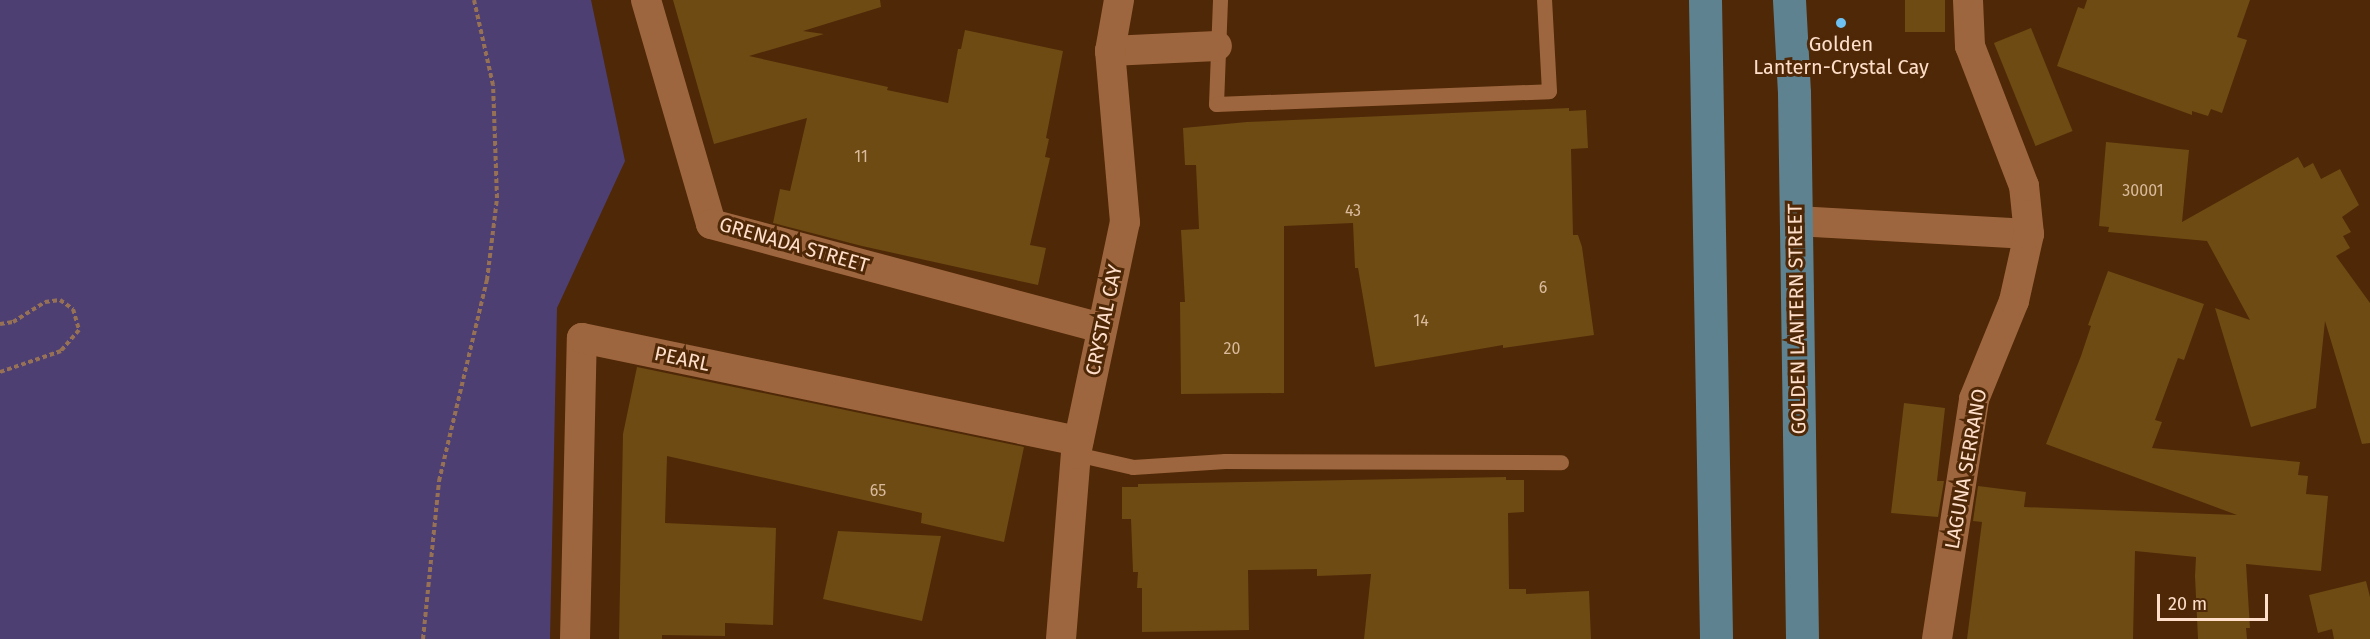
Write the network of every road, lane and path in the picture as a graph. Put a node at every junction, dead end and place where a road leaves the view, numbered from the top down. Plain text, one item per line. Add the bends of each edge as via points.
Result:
1 (474, 0) edge
2 (646, 0) edge
3 (1119, 0) edge
4 (1220, 0) edge
5 (1544, 0) edge
6 (1705, 0) edge
7 (1790, 0) edge
8 (1968, 0) edge
9 (1217, 46) junction
10 (1110, 51) junction
11 (1796, 221) junction
12 (2029, 234) junction
13 (0, 324) edge
14 (1101, 328) junction
15 (0, 372) edge
16 (1077, 448) junction
17 (1561, 462) dead end
18 (423, 639) edge
19 (574, 639) edge
20 (1061, 639) edge
21 (1716, 639) edge
22 (1802, 639) edge
23 (1937, 639) edge

1 - 18 path via 493,85 497,198 488,280 439,481
2 - 14 street, GRENADA STREET via 711,224
3 - 10 street, CRYSTAL CAY
4 - 9 lane
5 - 9 lane via 1549,91 1216,104
6 - 21 main road
7 - 11 main road, GOLDEN LANTERN STREET
8 - 12 street, LAGUNA SERRANO via 1970,46 2024,186
9 - 10 street
10 - 14 street, CRYSTAL CAY via 1125,222
11 - 12 street
11 - 22 main road, GOLDEN LANTERN STREET
12 - 23 street, LAGUNA SERRANO via 2014,301 1974,399
13 - 15 path via 14,322 45,302 60,300 74,309 79,330 61,351
14 - 16 street, CRYSTAL CAY
16 - 17 lane via 1133,467 1225,461
16 - 19 street, PEARL via 582,338
16 - 20 street, CRYSTAL CAY

